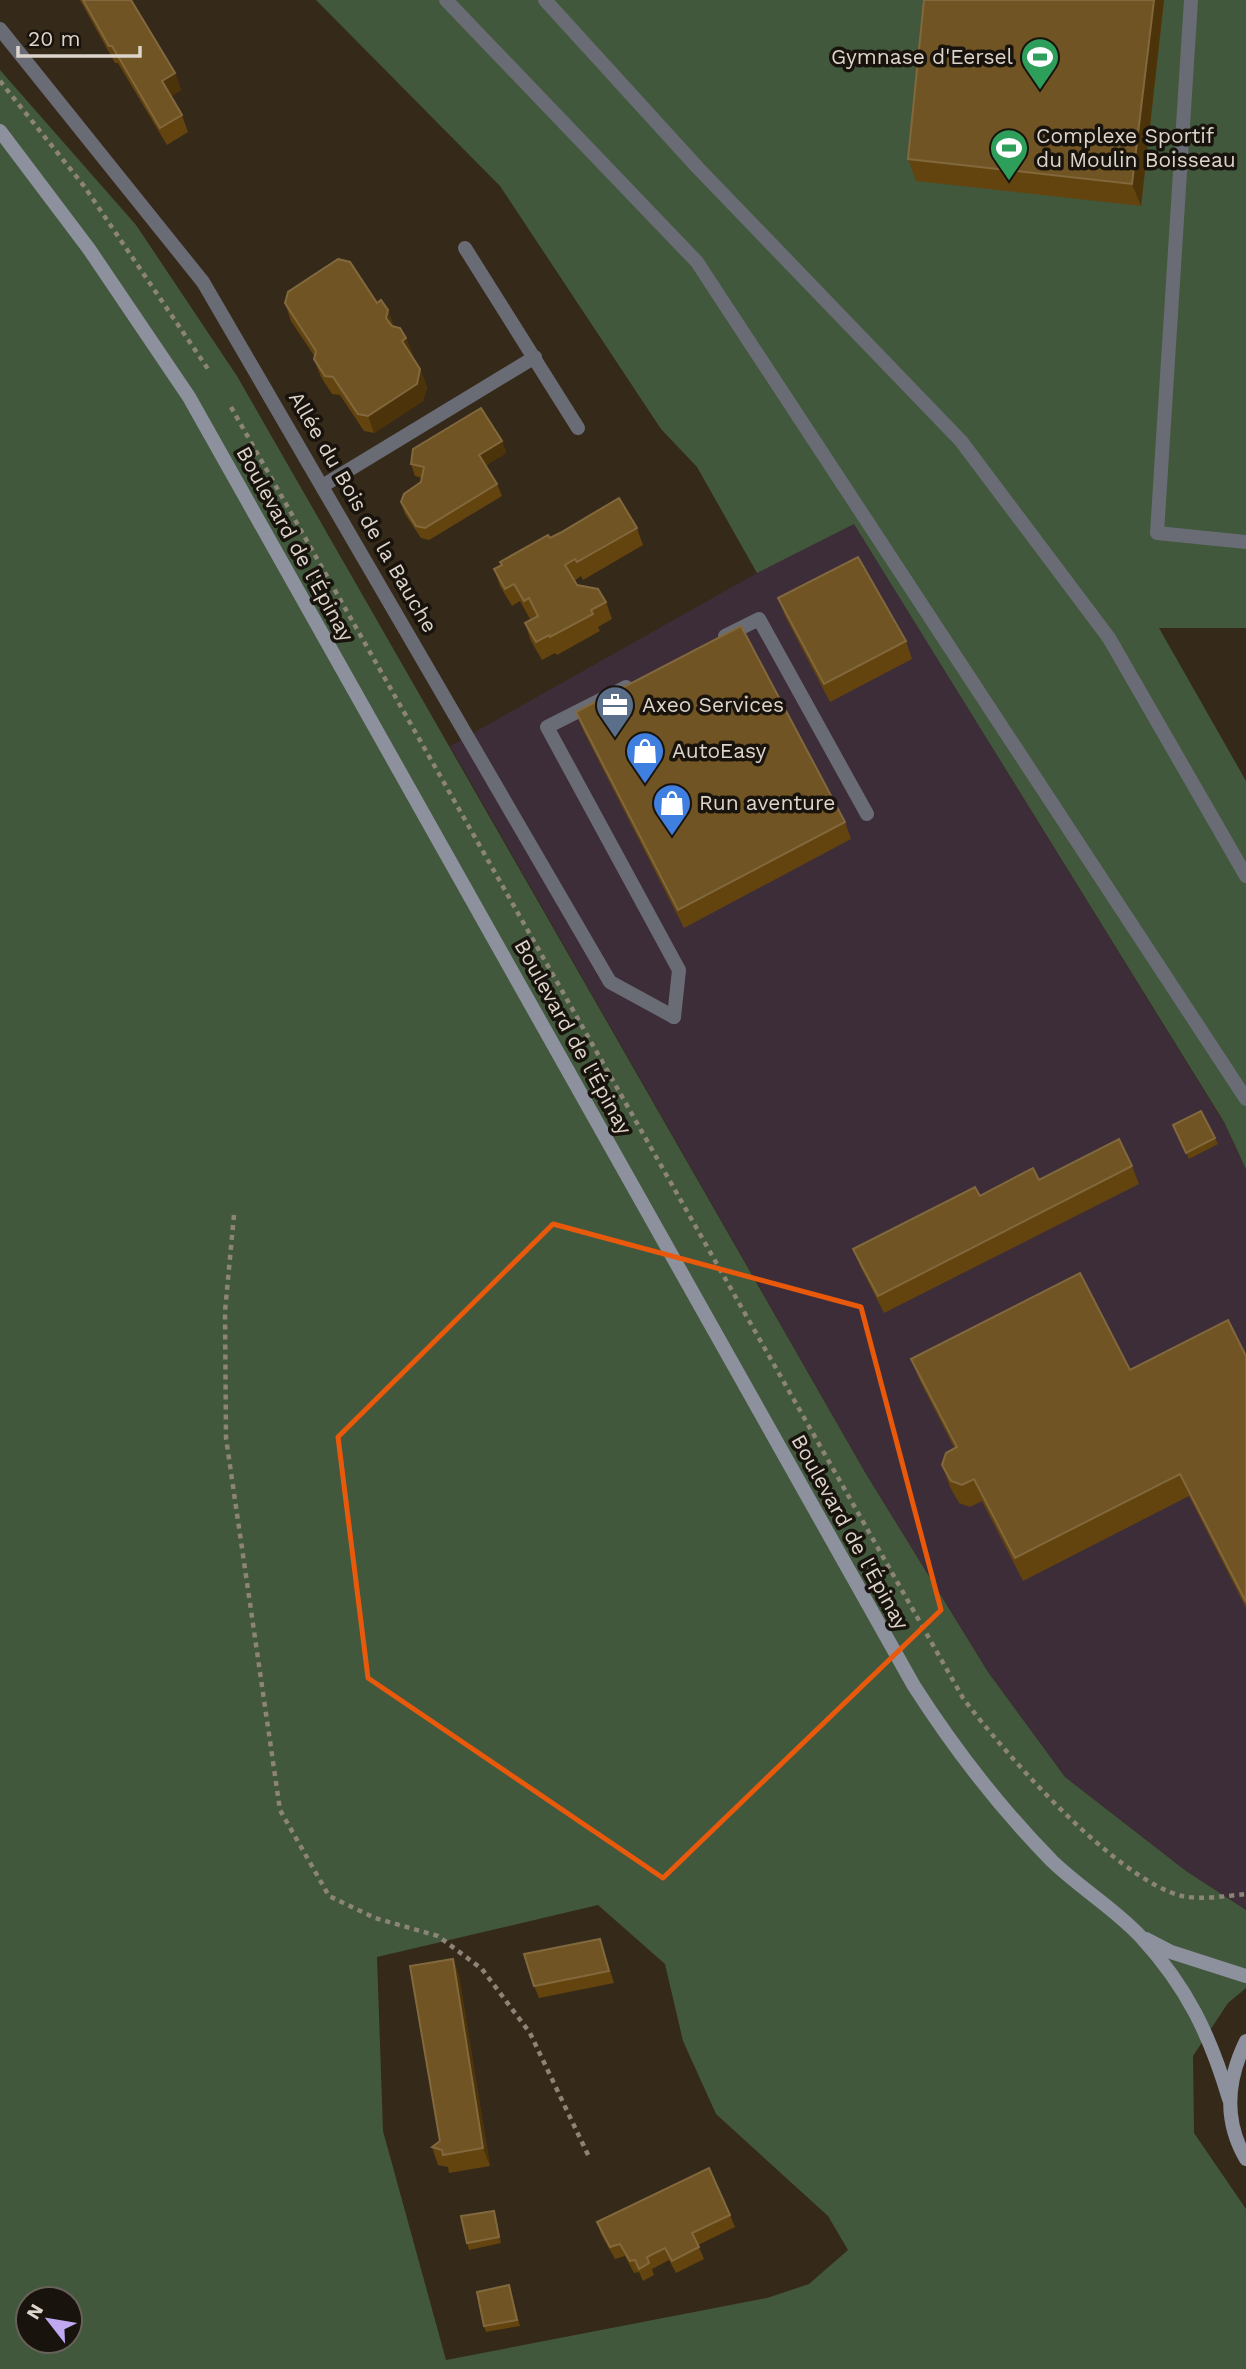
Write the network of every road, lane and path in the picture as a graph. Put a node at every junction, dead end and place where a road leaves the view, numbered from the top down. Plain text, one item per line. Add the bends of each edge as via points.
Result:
1 (446, 0) edge
2 (545, 0) edge
3 (1191, 0) edge
4 (0, 29) edge
5 (0, 81) edge
6 (0, 131) edge
7 (465, 248) dead end
8 (535, 357) junction
9 (212, 376) dead end
10 (225, 398) dead end
11 (578, 428) dead end
12 (324, 485) junction
13 (1246, 542) edge
14 (709, 644) edge
15 (634, 682) edge
16 (867, 814) dead end
17 (1246, 876) edge
18 (1246, 1099) edge
19 (234, 1215) dead end
20 (1246, 1894) edge
21 (1141, 1937) junction
22 (1246, 1976) edge
23 (1246, 2040) edge
24 (1229, 2099) junction
25 (590, 2159) dead end
26 (1246, 2159) edge

1 - 18 street via 697,262
2 - 17 street via 698,168 961,441 1109,638
3 - 13 street via 1157,533
4 - 12 street, Allée du Bois de la Bauche via 203,282
5 - 9 path via 83,186
6 - 21 street, Boulevard de l'Épinay via 89,249 189,397 914,1686 953,1746 1020,1827
7 - 8 street
8 - 11 street
8 - 12 street
10 - 20 path via 963,1698 1032,1781 1160,1888 1185,1897
12 - 15 street, Allée du Bois de la Bauche via 610,982 674,1017 679,970 547,727
14 - 16 street via 759,619
19 - 25 path via 225,1311 226,1438 280,1810 330,1896 374,1918 438,1936 482,1969 530,2033
21 - 22 street, Boulevard de l'Épinay via 1171,1952
21 - 24 street, Boulevard de l'Épinay via 1202,2020
23 - 24 street
24 - 26 street via 1233,2128

